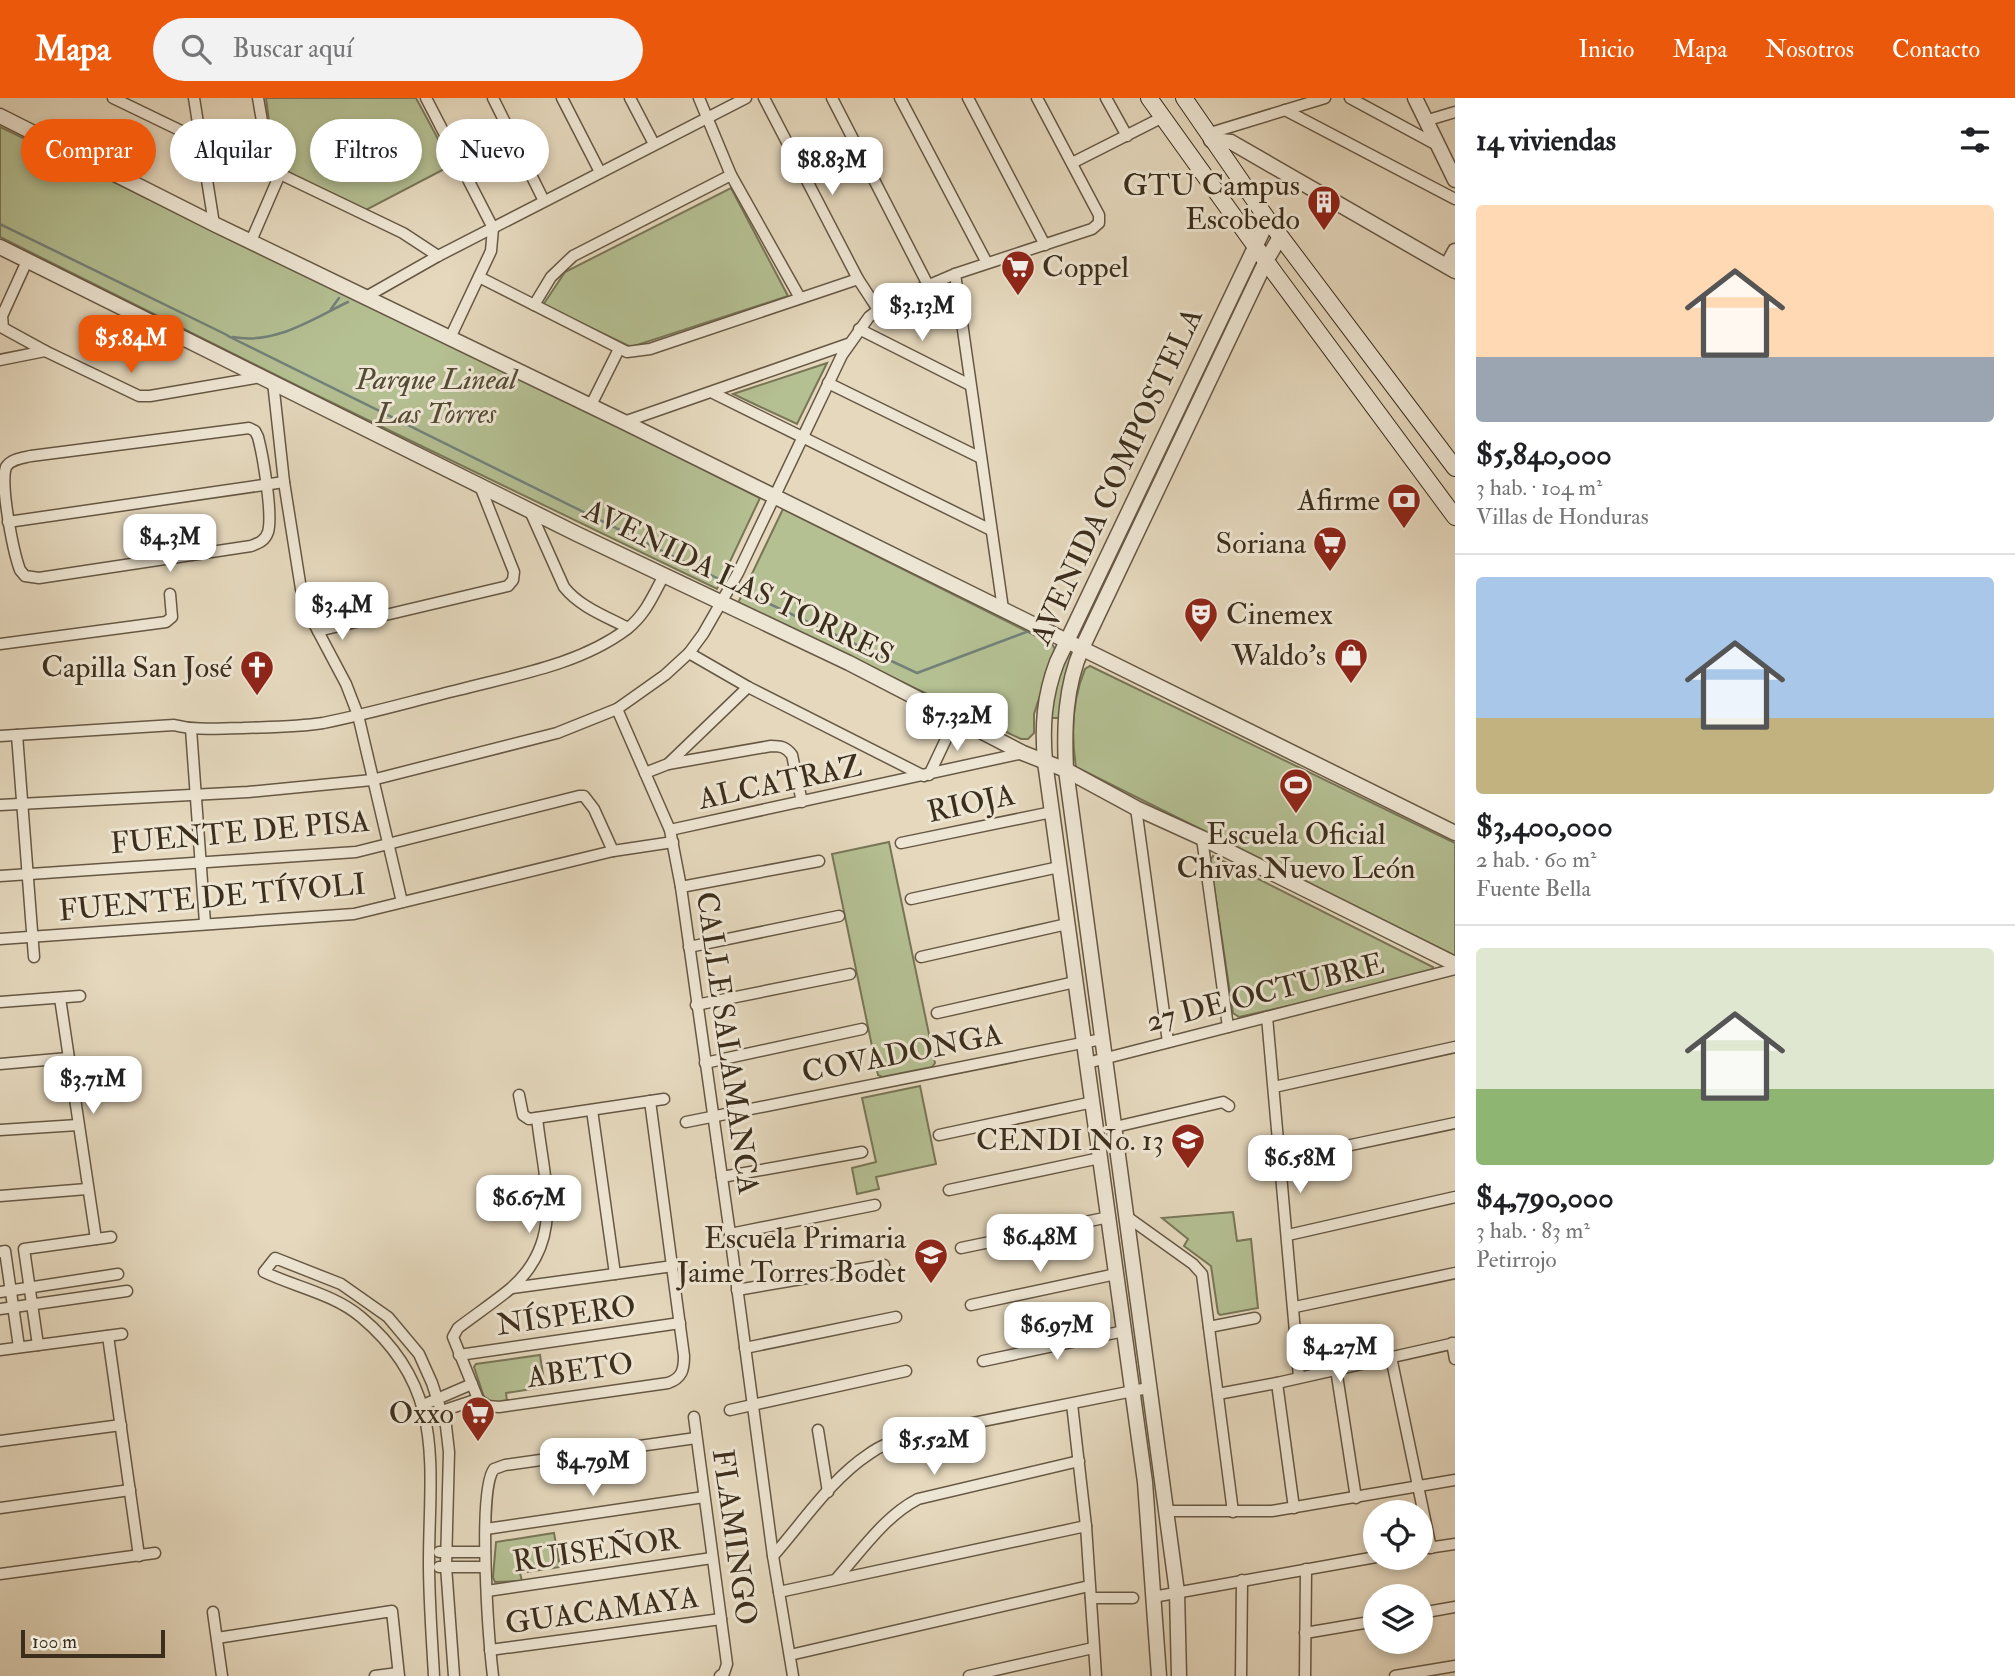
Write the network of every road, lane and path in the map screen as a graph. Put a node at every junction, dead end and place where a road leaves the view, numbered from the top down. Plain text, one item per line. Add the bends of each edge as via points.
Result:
1 (113, 98) edge
2 (194, 98) edge
3 (258, 98) edge
4 (426, 98) edge
5 (493, 98) edge
6 (562, 98) edge
7 (631, 98) edge
8 (699, 98) edge
9 (746, 98) edge
10 (764, 98) edge
11 (832, 98) edge
12 (901, 98) edge
13 (968, 98) edge
14 (1037, 98) edge
15 (1106, 98) edge
16 (1149, 98) edge
17 (1184, 98) edge
18 (1325, 98) edge
19 (1350, 98) edge
20 (1415, 98) edge
21 (1285, 110) junction
22 (1455, 112) edge
23 (0, 116) edge
24 (1163, 117) junction
25 (707, 118) junction
26 (197, 119) edge
27 (262, 119) edge
28 (1425, 121) junction
29 (170, 126) edge
30 (1127, 135) junction
31 (1209, 137) junction
32 (654, 144) junction
33 (1437, 145) junction
34 (1072, 163) junction
35 (600, 172) junction
36 (731, 175) junction
37 (1455, 180) edge
38 (207, 182) edge
39 (277, 182) edge
40 (296, 182) edge
41 (1455, 200) edge
42 (544, 201) junction
43 (1268, 220) junction
44 (214, 225) junction
45 (493, 228) junction
46 (1280, 237) junction
47 (251, 242) junction
48 (1045, 245) junction
49 (1255, 245) junction
50 (0, 247) edge
51 (1455, 251) edge
52 (438, 256) junction
53 (27, 261) junction
54 (1266, 261) junction
55 (986, 263) junction
56 (1451, 268) edge
57 (955, 274) junction
58 (479, 277) junction
59 (858, 279) junction
60 (928, 285) junction
61 (364, 298) junction
62 (800, 298) junction
63 (4, 301) edge
64 (534, 305) junction
65 (877, 308) junction
66 (859, 329) junction
67 (450, 338) junction
68 (848, 344) junction
69 (619, 349) junction
70 (45, 351) junction
71 (0, 360) edge
72 (267, 380) junction
73 (828, 383) junction
74 (970, 385) junction
75 (713, 393) junction
76 (1183, 397) junction
77 (1198, 404) junction
78 (590, 407) junction
79 (624, 422) junction
80 (802, 438) junction
81 (981, 458) junction
82 (1455, 468) edge
83 (284, 482) junction
84 (265, 484) junction
85 (480, 486) junction
86 (1136, 492) junction
87 (775, 496) junction
88 (1152, 499) junction
89 (530, 511) junction
90 (1455, 517) edge
91 (8, 522) junction
92 (991, 530) junction
93 (663, 577) junction
94 (170, 594) dead end
95 (719, 603) junction
96 (1003, 609) junction
97 (628, 628) junction
98 (318, 631) junction
99 (1068, 640) junction
100 (0, 645) edge
101 (1082, 648) junction
102 (689, 653) junction
103 (748, 687) junction
104 (617, 709) junction
105 (358, 715) junction
106 (956, 718) junction
107 (191, 729) junction
108 (17, 735) junction
109 (0, 736) edge
110 (1023, 753) junction
111 (1045, 762) junction
112 (668, 764) junction
113 (1066, 770) junction
114 (645, 773) junction
115 (927, 775) junction
116 (372, 780) junction
117 (194, 794) junction
118 (802, 802) junction
119 (22, 803) junction
120 (0, 805) edge
121 (1136, 808) junction
122 (1052, 812) junction
123 (670, 830) junction
124 (1455, 833) edge
125 (1202, 838) junction
126 (673, 842) junction
127 (901, 843) dead end
128 (387, 844) junction
129 (613, 851) junction
130 (818, 861) dead end
131 (200, 862) junction
132 (1059, 867) junction
133 (26, 874) junction
134 (0, 876) edge
135 (681, 887) junction
136 (911, 899) dead end
137 (402, 902) junction
138 (839, 916) dead end
139 (205, 923) junction
140 (1067, 924) junction
141 (32, 937) junction
142 (0, 939) edge
143 (689, 947) junction
144 (34, 957) dead end
145 (921, 957) dead end
146 (1455, 964) edge
147 (1455, 969) edge
148 (850, 974) dead end
149 (1075, 982) junction
150 (80, 996) dead end
151 (61, 998) junction
152 (0, 1002) edge
153 (696, 1005) junction
154 (937, 1013) dead end
155 (1267, 1017) junction
156 (1228, 1027) junction
157 (862, 1029) dead end
158 (1102, 1039) junction
159 (1084, 1042) junction
160 (1168, 1042) junction
161 (1455, 1047) edge
162 (68, 1058) junction
163 (1104, 1059) junction
164 (705, 1063) junction
165 (1087, 1063) junction
166 (0, 1064) edge
167 (1274, 1087) junction
168 (519, 1095) dead end
169 (664, 1100) dead end
170 (650, 1101) junction
171 (1093, 1101) junction
172 (1229, 1106) dead end
173 (592, 1110) junction
174 (712, 1116) junction
175 (537, 1118) junction
176 (686, 1122) dead end
177 (1455, 1123) edge
178 (78, 1125) junction
179 (1115, 1127) junction
180 (0, 1130) edge
181 (939, 1135) dead end
182 (862, 1152) dead end
183 (1100, 1158) junction
184 (1280, 1160) junction
185 (722, 1177) junction
186 (87, 1189) junction
187 (949, 1190) dead end
188 (0, 1196) edge
189 (1455, 1197) edge
190 (874, 1205) dead end
191 (1126, 1216) junction
192 (1109, 1217) junction
193 (730, 1234) junction
194 (1289, 1235) junction
195 (111, 1237) dead end
196 (96, 1239) junction
197 (961, 1248) dead end
198 (2, 1252) edge
199 (884, 1265) dead end
200 (673, 1266) junction
201 (1455, 1273) edge
202 (615, 1274) junction
203 (1116, 1274) junction
204 (118, 1275) dead end
205 (30, 1288) junction
206 (512, 1288) junction
207 (737, 1290) junction
208 (5, 1291) edge
209 (127, 1291) dead end
210 (32, 1304) junction
211 (971, 1305) dead end
212 (13, 1307) junction
213 (1295, 1307) junction
214 (0, 1309) edge
215 (896, 1317) dead end
216 (1255, 1318) dead end
217 (680, 1324) junction
218 (1209, 1327) junction
219 (1124, 1331) junction
220 (122, 1334) dead end
221 (108, 1336) junction
222 (1454, 1343) edge
223 (38, 1345) junction
224 (19, 1347) junction
225 (745, 1348) junction
226 (0, 1350) edge
227 (459, 1355) junction
228 (1391, 1357) junction
229 (1455, 1359) edge
230 (983, 1361) dead end
231 (1336, 1369) junction
232 (906, 1371) dead end
233 (1299, 1377) junction
234 (1277, 1383) junction
235 (472, 1384) junction
236 (1148, 1388) junction
237 (1132, 1391) junction
238 (1218, 1394) junction
239 (438, 1399) junction
240 (478, 1399) junction
241 (1072, 1404) junction
242 (752, 1405) junction
243 (425, 1410) junction
244 (730, 1410) dead end
245 (442, 1411) junction
246 (694, 1417) dead end
247 (121, 1425) junction
248 (817, 1430) dead end
249 (696, 1438) junction
250 (0, 1441) edge
251 (1079, 1461) junction
252 (1455, 1480) edge
253 (1419, 1487) junction
254 (130, 1490) junction
255 (828, 1492) junction
256 (704, 1497) junction
257 (1356, 1498) junction
258 (1420, 1500) edge
259 (0, 1508) edge
260 (1294, 1508) junction
261 (1166, 1511) junction
262 (1233, 1512) junction
263 (1086, 1526) junction
264 (486, 1529) junction
265 (1455, 1544) edge
266 (1433, 1548) edge
267 (429, 1552) junction
268 (446, 1552) junction
269 (485, 1552) junction
270 (155, 1553) dead end
271 (139, 1556) junction
272 (773, 1556) junction
273 (712, 1558) junction
274 (1363, 1559) edge
275 (446, 1566) junction
276 (429, 1567) junction
277 (485, 1567) junction
278 (1306, 1569) junction
279 (0, 1574) edge
280 (837, 1578) junction
281 (1242, 1580) junction
282 (1089, 1586) junction
283 (487, 1591) junction
284 (779, 1592) junction
285 (1177, 1592) junction
286 (1153, 1597) junction
287 (1091, 1598) junction
288 (1133, 1598) dead end
289 (1455, 1607) edge
290 (213, 1612) dead end
291 (1433, 1612) edge
292 (721, 1619) junction
293 (1363, 1623) edge
294 (1305, 1633) junction
295 (217, 1638) junction
296 (1093, 1648) junction
297 (490, 1650) junction
298 (790, 1655) junction
299 (1455, 1666) edge
300 (399, 1674) edge
301 (222, 1676) edge
302 (375, 1676) edge
303 (434, 1676) edge
304 (454, 1676) edge
305 (493, 1676) edge
306 (720, 1676) edge
307 (793, 1676) edge
308 (969, 1676) edge
309 (1096, 1676) edge
310 (1159, 1676) edge
311 (1179, 1676) edge
312 (1241, 1676) edge
313 (1305, 1676) edge
314 (1395, 1676) edge

1 - 29 street
2 - 26 street
3 - 27 street
4 - 45 street
5 - 42 street
6 - 35 street
7 - 32 street
8 - 25 street
9 - 25 street
10 - 59 street
11 - 60 street
12 - 55 street
13 - 48 street
14 - 34 street
15 - 30 street
16 - 24 main road
17 - 31 main road
18 - 21 street
19 - 33 street
20 - 28 street
21 - 31 street
21 - 41 street
22 - 28 street
23 - 44 street
24 - 30 street
24 - 49 main road
25 - 32 street
25 - 36 street
28 - 33 street
30 - 34 street
31 - 43 main road
31 - 56 street via 1231,142
32 - 35 street
33 - 37 street
34 - 48 street via 1100,221 1092,229
35 - 42 street
36 - 62 street
36 - 64 street via 573,256 551,277
38 - 44 street
39 - 47 street
40 - 52 street via 403,233
42 - 45 street
43 - 46 main road
43 - 49 street, AVENIDA COMPOSTELA
44 - 47 street
45 - 52 street
45 - 58 street via 491,251
46 - 54 street, AVENIDA COMPOSTELA
46 - 82 main road
47 - 61 street
48 - 55 street
49 - 54 main road
49 - 76 street, AVENIDA COMPOSTELA
50 - 53 street, AVENIDA LAS TORRES
51 - 56 street
52 - 61 street
53 - 63 street
53 - 72 street, AVENIDA LAS TORRES
54 - 77 street, AVENIDA COMPOSTELA
54 - 90 main road
55 - 57 street
57 - 60 street
57 - 74 street
58 - 64 street
58 - 67 street
59 - 62 street
59 - 65 street
60 - 65 street
61 - 67 street
62 - 69 street via 650,349
63 - 70 street via 4,328
64 - 69 street
65 - 66 street
66 - 68 street
66 - 74 street
67 - 78 street
68 - 73 street
68 - 75 street
69 - 78 street
70 - 71 street
70 - 72 street via 139,396
72 - 83 street
72 - 85 street, AVENIDA LAS TORRES
73 - 80 street
73 - 81 street
74 - 81 street
75 - 79 street
75 - 80 street
76 - 77 street
76 - 86 street, AVENIDA COMPOSTELA
77 - 88 street, AVENIDA COMPOSTELA
78 - 79 street
79 - 87 street
80 - 87 street
80 - 92 street
81 - 92 street
83 - 84 street
83 - 98 street via 301,589
84 - 91 street
84 - 91 street via 268,531 260,543 39,578 25,576 17,562
84 - 91 street via 258,437 249,428 31,456 6,467 3,484
85 - 89 street, AVENIDA LAS TORRES
85 - 98 street via 514,572 508,586
86 - 88 street
86 - 99 street, AVENIDA COMPOSTELA
87 - 95 street
87 - 96 street
88 - 101 street, AVENIDA COMPOSTELA
89 - 93 street, AVENIDA LAS TORRES
89 - 97 street via 572,597
92 - 96 street
93 - 95 street, AVENIDA LAS TORRES
93 - 97 street via 644,611
94 - 100 street via 172,612 169,620 161,623
95 - 102 street
95 - 106 street, AVENIDA LAS TORRES
96 - 99 street
97 - 105 street via 591,650 546,667
98 - 105 street
99 - 101 street
99 - 111 street, AVENIDA COMPOSTELA via 1044,706
101 - 113 street, AVENIDA COMPOSTELA via 1066,706
101 - 124 street
102 - 103 street
102 - 104 street
103 - 112 street
103 - 115 street
104 - 114 street, CALLE SALAMANCA
104 - 116 street via 557,733
105 - 107 street via 320,723
105 - 116 street
106 - 110 street, AVENIDA LAS TORRES
106 - 115 street
107 - 108 street via 174,725
107 - 117 street
108 - 109 street
108 - 119 street
110 - 111 street, AVENIDA LAS TORRES
110 - 115 street, ALCATRAZ
111 - 113 street, AVENIDA LAS TORRES
111 - 122 street, AVENIDA COMPOSTELA
112 - 114 street
112 - 118 street via 781,746 792,755
113 - 121 street, AVENIDA LAS TORRES
113 - 158 street, AVENIDA COMPOSTELA
114 - 123 street, CALLE SALAMANCA
115 - 118 street, ALCATRAZ
116 - 117 street
116 - 128 street
117 - 119 street
117 - 131 street
118 - 123 street, ALCATRAZ
119 - 120 street
119 - 133 street
121 - 125 street, AVENIDA LAS TORRES
121 - 160 street
122 - 127 street, RIOJA
122 - 132 street, AVENIDA COMPOSTELA
123 - 126 street, CALLE SALAMANCA
125 - 146 street, AVENIDA LAS TORRES
125 - 156 street
126 - 129 street, FUENTE DE TÍVOLI
126 - 135 street, CALLE SALAMANCA
128 - 129 street, FUENTE DE PISA via 584,796
128 - 131 street, FUENTE DE PISA via 327,855
128 - 137 street
129 - 137 street, FUENTE DE TÍVOLI
130 - 135 street
131 - 133 street, FUENTE DE PISA
131 - 139 street
132 - 136 street
132 - 140 street, AVENIDA COMPOSTELA
133 - 134 street, FUENTE DE PISA
133 - 141 street
135 - 143 street, CALLE SALAMANCA
137 - 139 street, FUENTE DE TÍVOLI via 354,914
138 - 143 street
139 - 141 street, FUENTE DE TÍVOLI
140 - 145 street
140 - 149 street, AVENIDA COMPOSTELA
141 - 142 street, FUENTE DE TÍVOLI
141 - 144 street
143 - 153 street, CALLE SALAMANCA
147 - 155 street, 27 DE OCTUBRE
148 - 153 street
149 - 154 street
149 - 159 street, AVENIDA COMPOSTELA
150 - 151 street
151 - 152 street
151 - 162 street
153 - 164 street, CALLE SALAMANCA
155 - 156 street, 27 DE OCTUBRE
155 - 167 street
156 - 160 street, 27 DE OCTUBRE
157 - 164 street
158 - 159 street, COVADONGA
158 - 163 street, AVENIDA COMPOSTELA
159 - 165 street, AVENIDA COMPOSTELA
159 - 174 street, COVADONGA
160 - 163 street, 27 DE OCTUBRE
161 - 167 street
162 - 166 street
162 - 178 street
163 - 165 street, 27 DE OCTUBRE
163 - 179 street, AVENIDA COMPOSTELA
164 - 174 street, CALLE SALAMANCA
165 - 171 street, AVENIDA COMPOSTELA
167 - 184 street
168 - 175 street via 524,1116
169 - 170 street
170 - 173 street
170 - 200 street
171 - 181 street
171 - 183 street, AVENIDA COMPOSTELA
172 - 179 street via 1220,1102
173 - 175 street
173 - 202 street
174 - 176 street, COVADONGA
174 - 185 street, CALLE SALAMANCA
175 - 206 street via 547,1230 538,1254
177 - 184 street
178 - 180 street
178 - 186 street
179 - 191 street, AVENIDA COMPOSTELA
182 - 185 street
183 - 187 street
183 - 192 street, AVENIDA COMPOSTELA
184 - 194 street
185 - 193 street, CALLE SALAMANCA
186 - 188 street
186 - 196 street
189 - 194 street
190 - 193 street
191 - 218 street via 1200,1271
191 - 236 street, AVENIDA COMPOSTELA
192 - 197 street
192 - 203 street, AVENIDA COMPOSTELA
193 - 207 street, CALLE SALAMANCA
194 - 213 street
195 - 196 street
196 - 205 street via 24,1249
198 - 208 street
199 - 207 street
200 - 202 street
200 - 217 street
201 - 213 street
202 - 206 street
203 - 211 street
203 - 219 street, AVENIDA COMPOSTELA
204 - 205 street
205 - 208 street
205 - 210 street
206 - 227 street via 454,1333
207 - 225 street, CALLE SALAMANCA
208 - 212 street
209 - 210 street
210 - 212 street
210 - 223 street
212 - 214 street
212 - 224 street
213 - 233 street
215 - 225 street
216 - 218 street
217 - 227 street, NÍSPERO
217 - 240 street, ABETO via 684,1365 677,1380 499,1406
218 - 238 street
219 - 230 street
219 - 237 street, AVENIDA COMPOSTELA
220 - 221 street
221 - 223 street
221 - 247 street
222 - 228 street
222 - 229 street
223 - 224 street
224 - 226 street
225 - 242 street, CALLE SALAMANCA
227 - 235 street
228 - 231 street
228 - 253 street
231 - 233 street
231 - 257 street
232 - 242 street
233 - 234 street
234 - 238 street
234 - 260 street
235 - 239 street
235 - 240 street
236 - 237 street
236 - 261 street, AVENIDA COMPOSTELA
237 - 241 street
237 - 286 street, AVENIDA COMPOSTELA via 1145,1482
238 - 262 street
239 - 243 street
239 - 243 street via 419,1354 388,1317 341,1284 275,1258 264,1272 361,1317 398,1357
239 - 245 street
240 - 245 street
241 - 251 street
241 - 255 street via 888,1444 868,1454
242 - 244 street
242 - 272 street, CALLE SALAMANCA
243 - 245 street
243 - 267 street via 431,1462
245 - 268 street via 449,1452
246 - 249 street, FLAMINGO
247 - 250 street
247 - 254 street
248 - 255 street
249 - 256 street, FLAMINGO
249 - 264 street via 494,1469 488,1479
251 - 263 street
251 - 280 street via 918,1499 882,1526
252 - 253 street
253 - 257 street
253 - 258 street
254 - 259 street
254 - 271 street
255 - 272 street
256 - 264 street
256 - 273 street, FLAMINGO
257 - 260 street
260 - 262 street
261 - 262 street
261 - 285 street, AVENIDA COMPOSTELA
263 - 280 street
263 - 282 street
264 - 269 street
265 - 266 street
267 - 268 street
267 - 276 street
268 - 269 street
268 - 275 street
269 - 277 street
270 - 271 street
271 - 279 street
272 - 284 street, CALLE SALAMANCA
273 - 283 street, RUISEÑOR
273 - 292 street, FLAMINGO
274 - 278 street
275 - 276 street
275 - 277 street
275 - 304 street
276 - 303 street
277 - 283 street
278 - 281 street
278 - 294 street
280 - 284 street
281 - 285 street
281 - 312 street
282 - 287 street
282 - 298 street
283 - 297 street
284 - 298 street, CALLE SALAMANCA
285 - 286 street
285 - 311 street, AVENIDA COMPOSTELA
286 - 310 street, AVENIDA COMPOSTELA
287 - 288 street
287 - 296 street
289 - 291 street
290 - 295 street
292 - 297 street, GUACAMAYA
292 - 306 street, FLAMINGO via 727,1664
293 - 294 street
294 - 313 street
295 - 300 street via 392,1611
295 - 301 street
296 - 308 street
296 - 309 street
297 - 305 street
298 - 307 street, CALLE SALAMANCA
299 - 314 street
300 - 302 street

